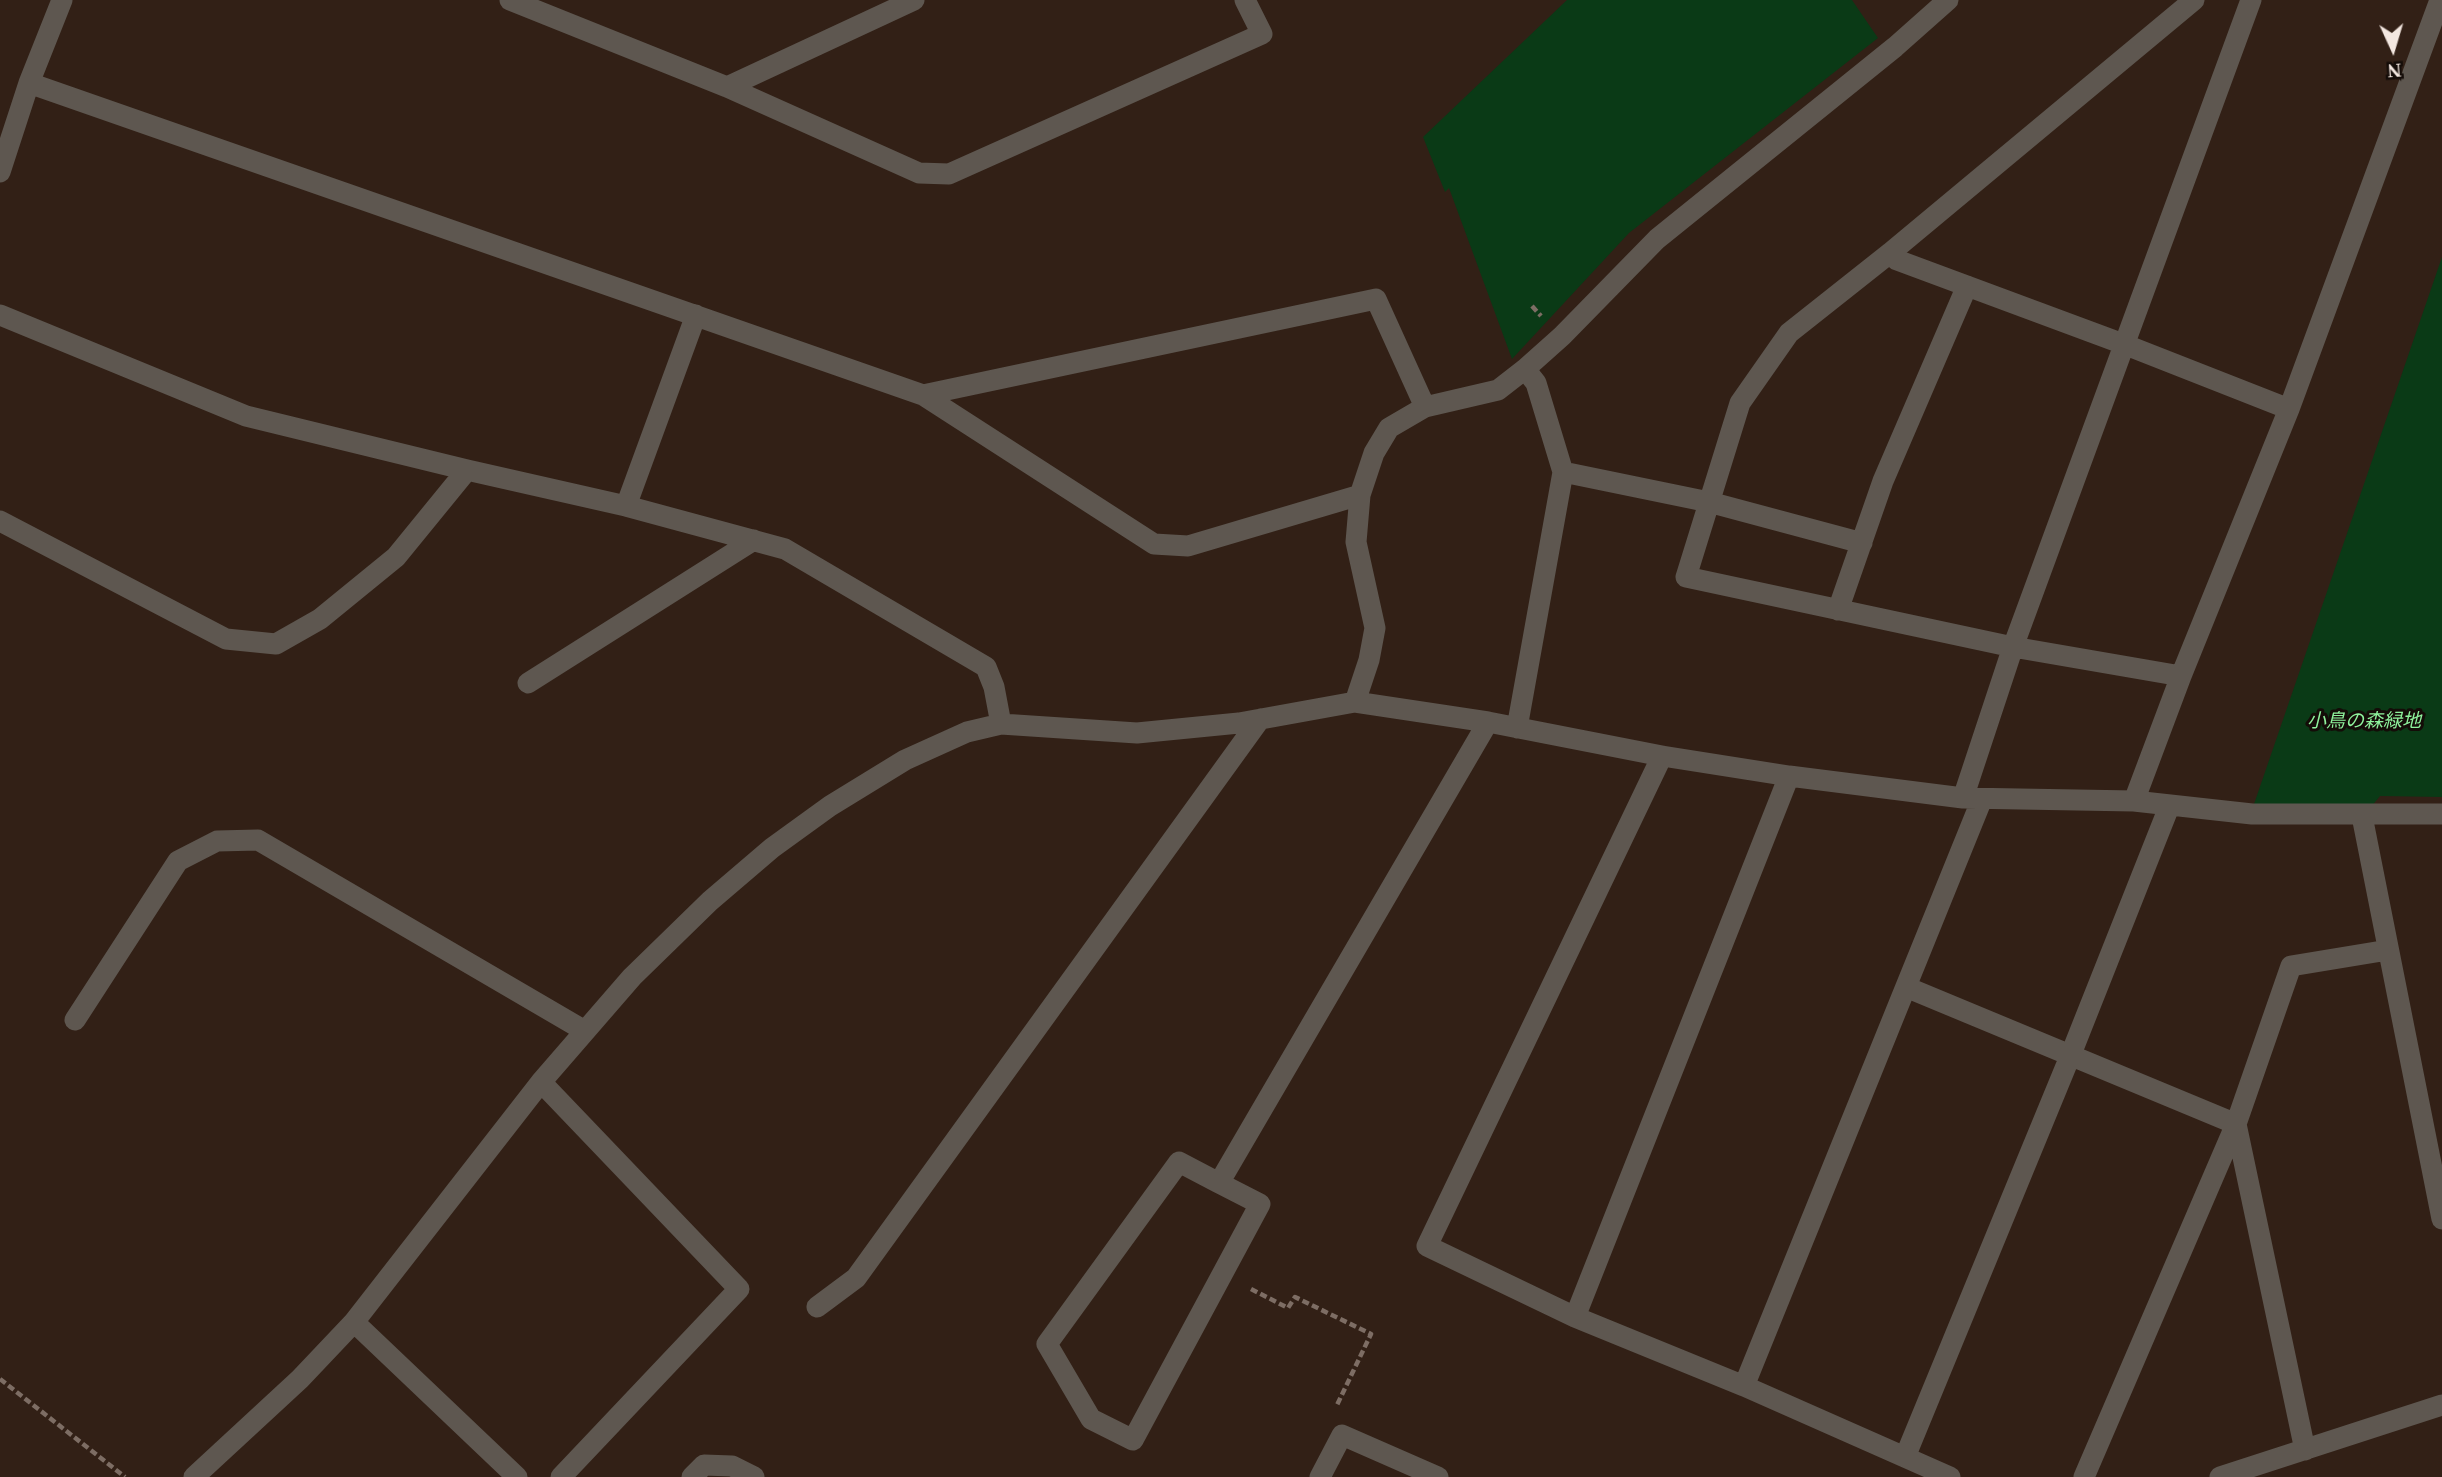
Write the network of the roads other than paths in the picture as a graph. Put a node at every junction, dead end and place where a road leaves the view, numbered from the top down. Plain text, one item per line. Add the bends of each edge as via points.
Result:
1 (62, 0) edge
2 (914, 0) edge
3 (1245, 0) edge
4 (1948, 0) edge
5 (2194, 0) edge
6 (2251, 0) edge
7 (2440, 0) edge
8 (523, 2) edge
9 (29, 83) junction
10 (727, 87) junction
11 (0, 172) edge
12 (1889, 253) junction
13 (1967, 286) junction
14 (0, 315) edge
15 (696, 315) junction
16 (2126, 345) junction
17 (1525, 369) junction
18 (923, 395) junction
19 (1425, 407) junction
20 (2288, 409) junction
21 (467, 470) junction
22 (1563, 472) junction
23 (1360, 495) junction
24 (1709, 502) junction
25 (626, 506) junction
26 (0, 521) edge
27 (754, 540) junction
28 (1862, 543) junction
29 (1838, 610) junction
30 (2013, 647) junction
31 (2181, 676) junction
32 (528, 683) dead end
33 (1355, 702) junction
34 (1260, 719) junction
35 (1488, 722) junction
36 (1001, 724) junction
37 (1517, 727) junction
38 (1662, 756) junction
39 (1789, 776) junction
40 (1973, 799) junction
41 (2134, 801) junction
42 (2169, 807) junction
43 (2442, 814) edge
44 (2362, 816) junction
45 (2388, 950) junction
46 (1906, 987) junction
47 (75, 1020) dead end
48 (585, 1031) junction
49 (2071, 1054) junction
50 (541, 1082) junction
51 (2236, 1124) junction
52 (1219, 1183) junction
53 (2442, 1219) edge
54 (817, 1307) dead end
55 (1575, 1317) junction
56 (354, 1322) junction
57 (1744, 1386) junction
58 (2442, 1405) edge
59 (2305, 1450) junction
60 (1905, 1457) junction
61 (194, 1477) edge
62 (517, 1477) edge
63 (561, 1477) edge
64 (692, 1477) edge
65 (754, 1477) edge
66 (1320, 1477) edge
67 (1438, 1477) edge
68 (1950, 1477) edge
69 (2084, 1477) edge
70 (2220, 1477) edge

1 - 9 street
2 - 10 street
3 - 10 street via 1262,34 948,174 919,173
4 - 17 street via 1657,239
5 - 12 street
6 - 16 street
7 - 20 street
8 - 10 street
9 - 11 street
9 - 15 street
12 - 13 street
12 - 24 street via 1789,333 1740,403
13 - 16 street
13 - 28 street via 1883,481
14 - 21 street via 246,416
15 - 18 street
15 - 25 street
16 - 20 street
16 - 30 street
17 - 19 street via 1498,390
17 - 22 street via 1536,383
18 - 19 street via 1376,299
18 - 23 street via 1154,544 1188,545
19 - 23 street via 1389,428 1374,453
20 - 31 street
21 - 25 street
21 - 26 street via 396,556 320,619 276,643 226,639
22 - 24 street
22 - 37 street
23 - 33 street via 1356,542 1375,628 1370,660
24 - 28 street
24 - 29 street via 1686,577
25 - 27 street
27 - 32 street
27 - 36 street via 785,549 986,667
28 - 29 street
29 - 30 street
30 - 31 street
30 - 40 street
31 - 41 street
33 - 34 street
33 - 35 street
34 - 36 street via 1137,733
34 - 54 street via 856,1278
35 - 37 street
35 - 52 street
36 - 48 street via 967,732 905,760 772,848 701,910
37 - 38 street
38 - 39 street
38 - 55 street via 1427,1246
39 - 40 street
39 - 55 street
40 - 41 street
40 - 46 street
41 - 42 street
42 - 44 street
42 - 49 street
43 - 44 street
44 - 45 street
45 - 51 street via 2291,966
45 - 53 street
46 - 49 street
46 - 57 street
47 - 48 street via 178,861 217,841 258,840
48 - 50 street
49 - 51 street
49 - 60 street
50 - 56 street
50 - 63 street via 739,1289
51 - 59 street
51 - 69 street
52 - 52 street via 1260,1204 1133,1440 1091,1419 1047,1344 1178,1162
55 - 57 street
56 - 61 street
56 - 62 street
57 - 60 street
58 - 59 street
59 - 70 street
60 - 68 street
64 - 65 street via 704,1465 732,1466
66 - 67 street via 1342,1435

